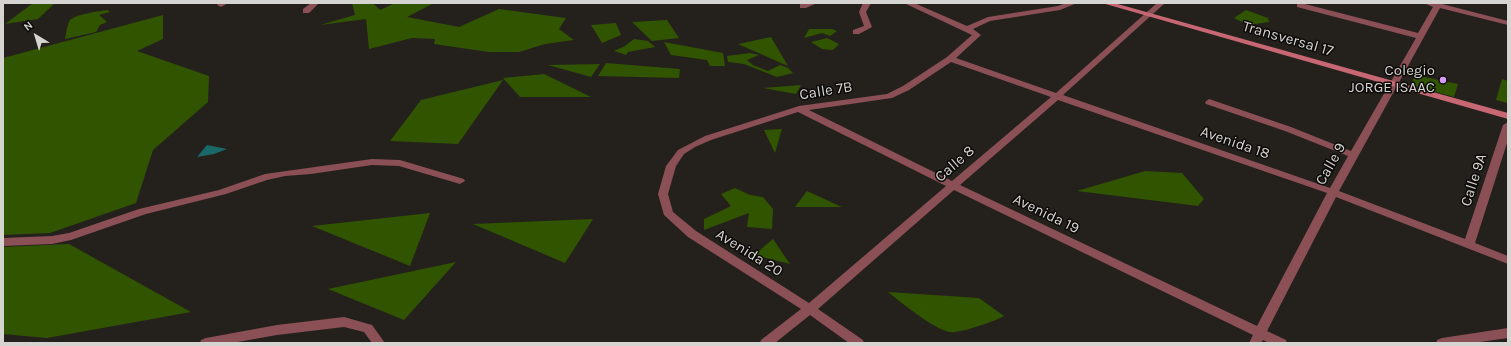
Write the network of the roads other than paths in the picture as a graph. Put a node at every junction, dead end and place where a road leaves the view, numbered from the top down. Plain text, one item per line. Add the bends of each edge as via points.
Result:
1 (315, 3) edge
2 (813, 3) edge
3 (866, 3) edge
4 (908, 3) edge
5 (1073, 3) edge
6 (1106, 3) edge
7 (1161, 3) edge
8 (1435, 4) edge
9 (803, 6) dead end
10 (1300, 6) dead end
11 (306, 11) dead end
12 (1149, 14) junction
13 (1508, 23) edge
14 (966, 29) junction
15 (856, 32) dead end
16 (1419, 36) junction
17 (950, 59) junction
18 (1393, 84) junction
19 (1056, 97) junction
20 (1209, 102) dead end
21 (799, 109) junction
22 (1508, 116) edge
23 (1508, 124) edge
24 (1354, 155) junction
25 (671, 166) joint
26 (460, 181) dead end
27 (953, 186) junction
28 (1333, 192) junction
29 (3, 242) edge
30 (1469, 246) junction
31 (1508, 260) edge
32 (810, 309) junction
33 (1508, 333) edge
34 (1258, 338) edge
35 (206, 343) edge
36 (379, 343) edge
37 (766, 343) edge
38 (858, 343) edge
39 (1281, 343) edge
40 (1442, 343) edge

1 - 11 street
2 - 9 street
3 - 15 street via 862,8 862,15 868,27
4 - 14 street
5 - 14 street via 1060,8 988,19
6 - 12 main road, Transversal 17
7 - 12 street, Calle 8
8 - 13 street
8 - 16 street, Calle 9
10 - 16 street
12 - 18 main road, Transversal 17
12 - 19 street, Calle 8
14 - 17 street, Calle 7B via 977,35
16 - 18 street, Calle 9
17 - 19 street, Avenida 18
17 - 21 street, Calle 7B via 889,96
18 - 22 main road, Transversal 17
18 - 24 street, Calle 9
19 - 27 street, Calle 8
19 - 28 street, Avenida 18
20 - 24 street
21 - 25 street, Calle 7B via 697,143 681,152
21 - 27 street, Avenida 19
23 - 30 street, Calle 9A
24 - 28 street, Calle 9
25 - 32 street, Avenida 20 via 663,194 668,213 692,234
26 - 29 street via 400,164 372,162 285,173 222,192 143,210 71,236 52,240
27 - 32 street, Calle 8
27 - 34 street, Avenida 19
28 - 30 street, Avenida 18
28 - 34 street, Calle 9
30 - 31 street, Avenida 18
32 - 37 street, Calle 8
32 - 38 street, Avenida 20
33 - 40 street
34 - 39 street, Avenida 19
35 - 36 street via 277,330 344,322 368,328

